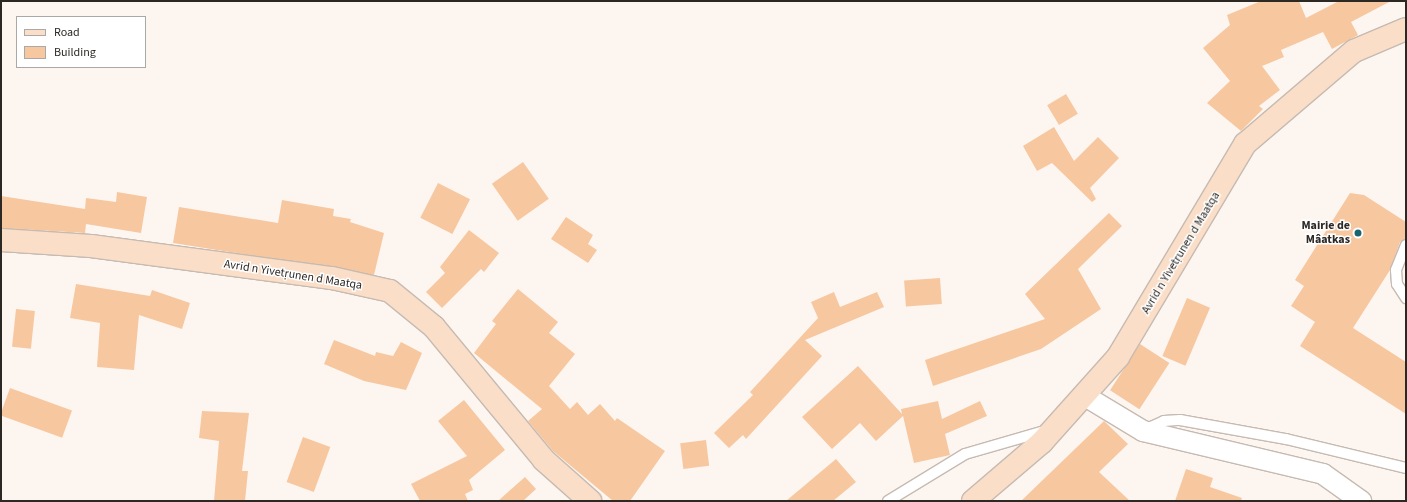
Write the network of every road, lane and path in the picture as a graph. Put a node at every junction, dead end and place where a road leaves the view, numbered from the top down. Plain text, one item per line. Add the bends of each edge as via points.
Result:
1 (1406, 29) edge
2 (1, 240) edge
3 (1406, 245) edge
4 (1406, 298) edge
5 (1085, 396) junction
6 (1055, 428) junction
7 (1142, 431) junction
8 (1406, 468) edge
9 (590, 501) edge
10 (888, 501) edge
11 (972, 501) edge
12 (1361, 501) edge

1 - 5 main road, Avrid n Yivetṛunen d Maatqa via 1354,51 1245,144 1118,357
2 - 9 main road, Avrid n Yivetṛunen d Maatqa via 91,246 332,278 390,291 434,327 544,460
3 - 4 lane via 1396,270 1398,284
5 - 6 main road, Avrid n Yivetṛunen d Maatqa
5 - 7 street
6 - 10 lane via 965,454
6 - 11 main road, Avrid n Yivetṛunen d Maatqa
7 - 8 lane via 1164,421 1180,420 1286,439
7 - 12 street via 1323,474

